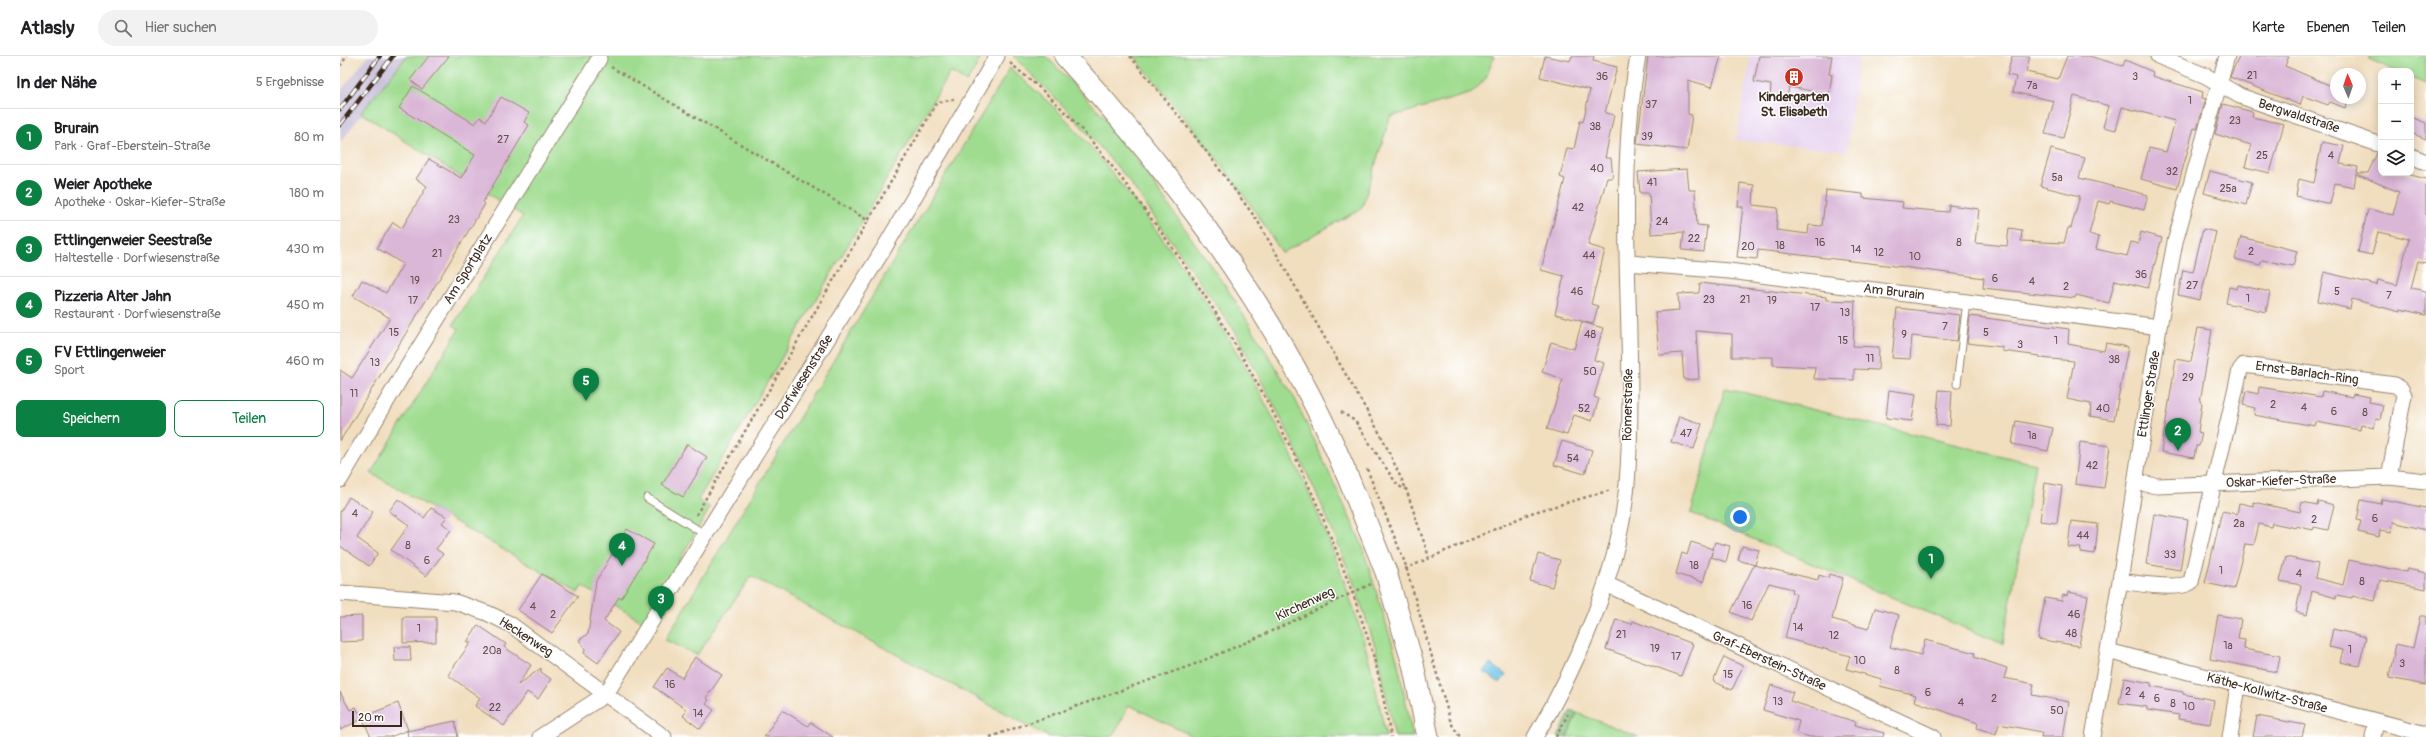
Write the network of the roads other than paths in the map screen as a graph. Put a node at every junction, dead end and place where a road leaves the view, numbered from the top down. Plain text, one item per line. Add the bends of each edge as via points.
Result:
1 (1065, 56) edge
2 (1638, 56) edge
3 (2158, 56) edge
4 (2227, 56) edge
5 (1002, 58) edge
6 (599, 60) road end
7 (2219, 84) junction
8 (2378, 144) edge
9 (2414, 157) edge
10 (2426, 162) edge
11 (1628, 263) junction
12 (1967, 301) junction
13 (2159, 326) junction
14 (1957, 384) dead end
15 (2389, 477) junction
16 (340, 480) edge
17 (2426, 481) edge
18 (2136, 482) junction
19 (2212, 483) junction
20 (647, 498) dead end
21 (706, 535) junction
22 (2120, 582) junction
23 (1606, 584) junction
24 (340, 593) edge
25 (2108, 651) junction
26 (2238, 686) junction
27 (606, 694) junction
28 (2376, 721) junction
29 (2426, 734) edge
30 (1535, 736) edge
31 (540, 737) edge
32 (664, 737) edge
33 (1428, 737) edge
34 (1933, 737) edge
35 (2093, 737) edge
36 (2230, 737) edge
37 (2373, 737) edge

1 - 33 main road via 1152,154 1204,223 1255,299 1309,395 1334,445 1387,577 1412,664
2 - 11 street, Römerstraße via 1627,138
3 - 7 street, Bergwaldstraße
4 - 7 street, Ettlinger Straße
5 - 21 street, Dorfwiesenstraße
6 - 16 street, Am Sportplatz via 403,374
7 - 8 street, Bergwaldstraße via 2240,96
7 - 13 street, Ettlinger Straße via 2175,242
9 - 10 street
11 - 12 street, Am Brurain via 1729,270
11 - 23 street, Römerstraße via 1627,485
12 - 13 street, Am Brurain
12 - 14 lane
13 - 18 street, Ettlinger Straße
15 - 17 street, Oskar-Kiefer-Straße
15 - 19 street, Oskar-Kiefer-Straße
15 - 19 street, Ernst-Barlach-Ring via 2404,395 2401,388 2395,385 2244,365 2240,370
18 - 19 street, Oskar-Kiefer-Straße via 2157,486
18 - 22 street, Ettlinger Straße
19 - 22 street via 2191,582 2186,586 2172,586
20 - 21 lane
21 - 27 street, Dorfwiesenstraße
22 - 25 street, Ettlinger Straße
23 - 30 street, Römerstraße via 1553,709
23 - 34 street, Graf-Eberstein-Straße
24 - 27 street, Heckenweg via 455,602 487,613 510,624
25 - 26 street, Käthe-Kollwitz-Straße
25 - 35 street, Ettlinger Straße
26 - 28 street, Käthe-Kollwitz-Straße
26 - 36 street
27 - 31 street
27 - 32 street, Heckenweg
28 - 29 street, Käthe-Kollwitz-Straße
28 - 37 street

